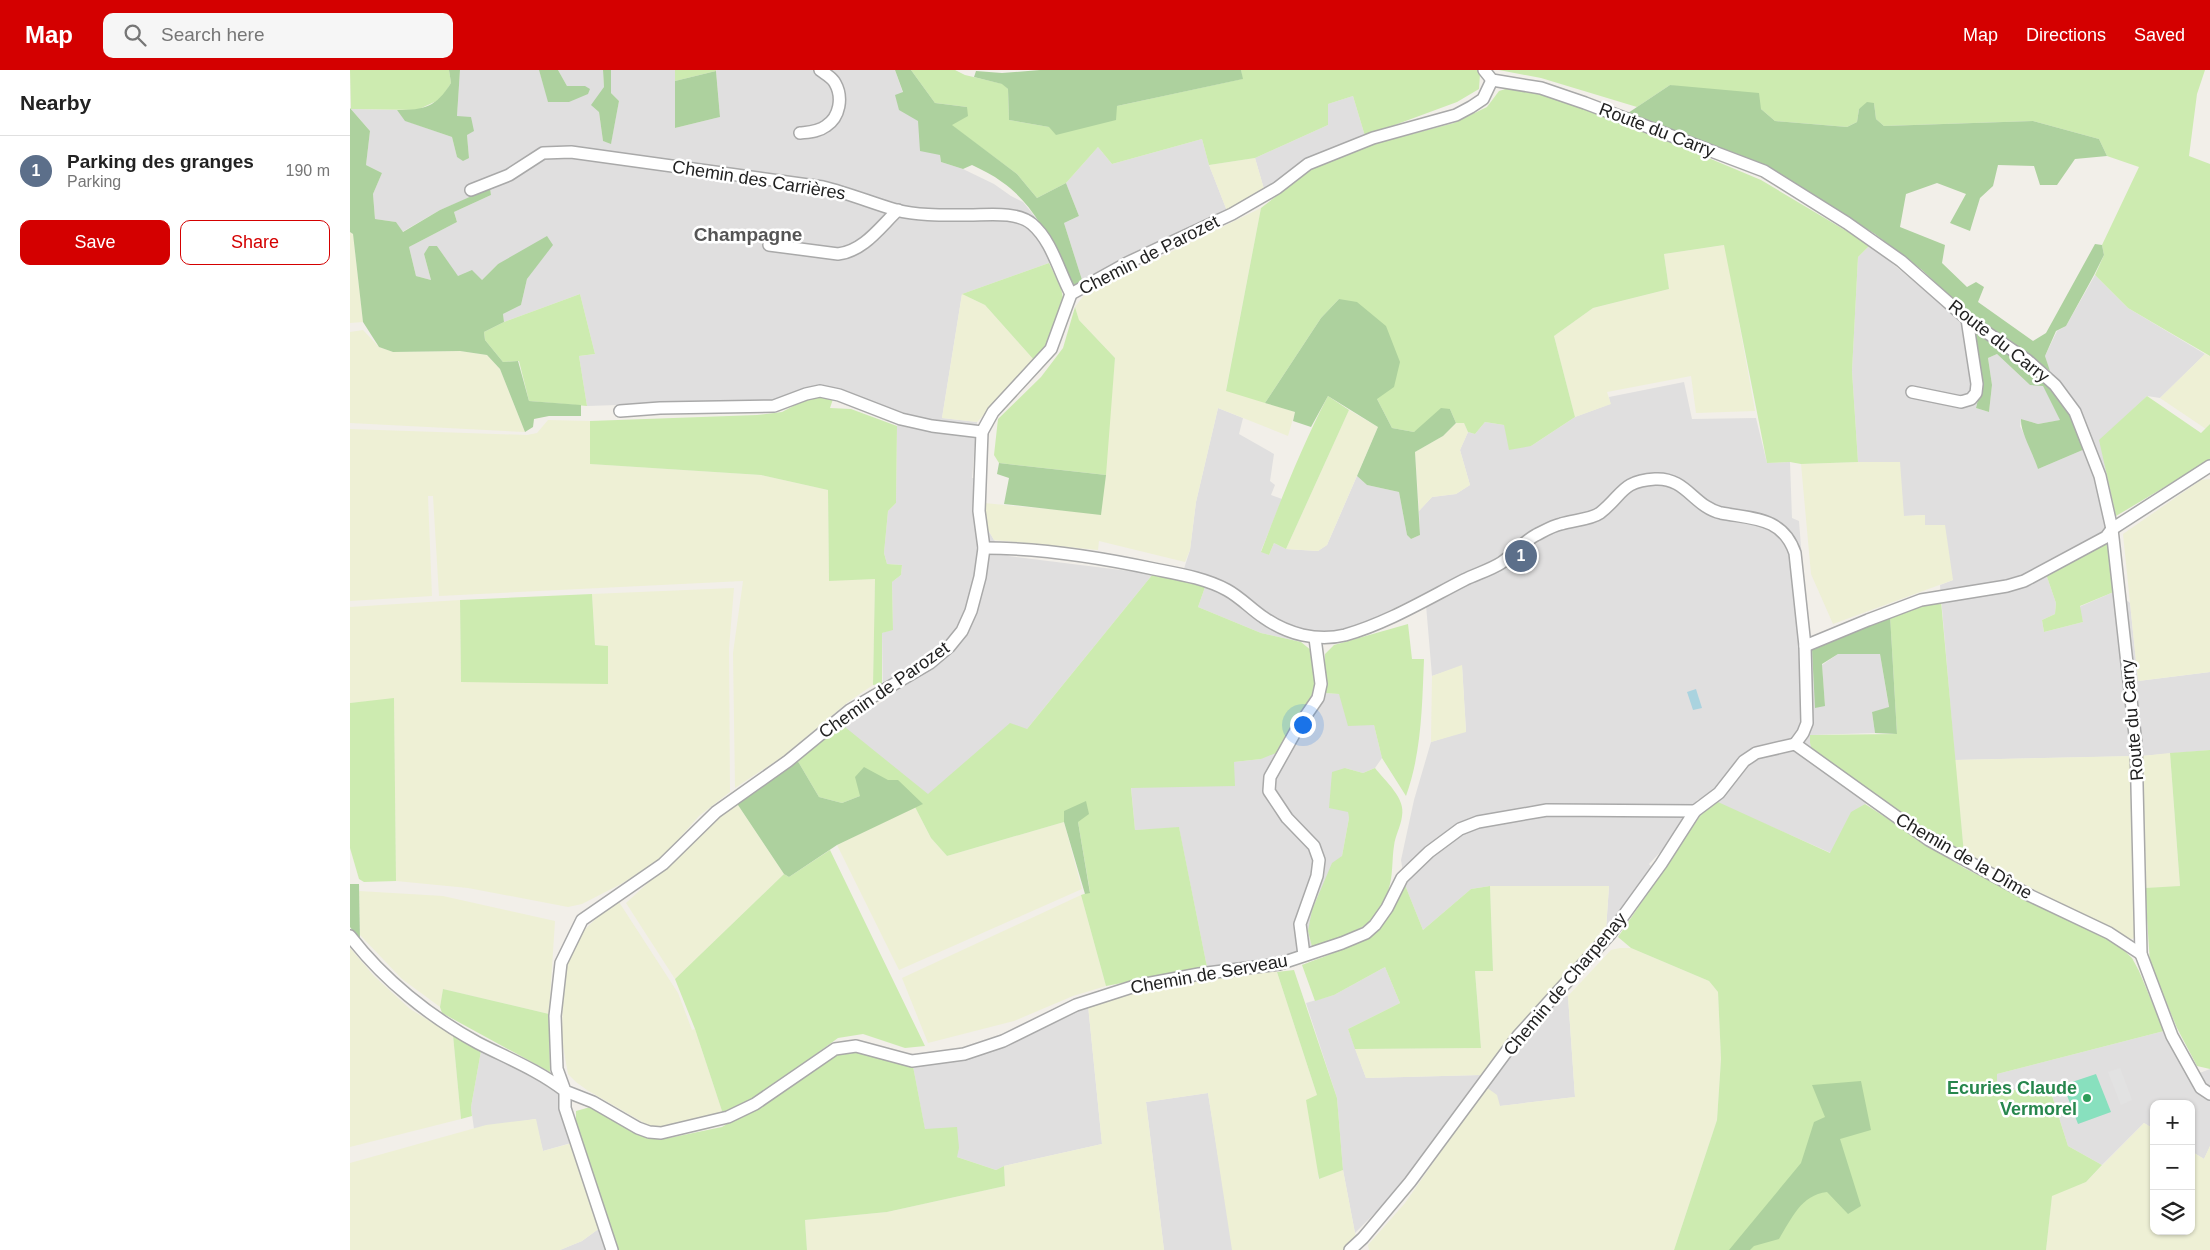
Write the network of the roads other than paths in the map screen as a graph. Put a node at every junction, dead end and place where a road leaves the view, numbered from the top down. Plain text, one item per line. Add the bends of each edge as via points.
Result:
1 (820, 70) edge
2 (1484, 70) edge
3 (1492, 80) junction
4 (800, 133) dead end
5 (471, 190) dead end
6 (898, 210) junction
7 (769, 245) dead end
8 (1071, 294) junction
9 (1967, 319) junction
10 (1912, 392) dead end
11 (620, 411) dead end
12 (982, 432) junction
13 (2210, 466) edge
14 (2112, 529) junction
15 (984, 548) junction
16 (1315, 638) junction
17 (1805, 646) junction
18 (1795, 744) junction
19 (1695, 811) junction
20 (350, 936) edge
21 (2141, 954) junction
22 (1304, 956) junction
23 (564, 1091) junction
24 (2206, 1091) edge
25 (612, 1250) edge
26 (1350, 1250) edge

1 - 4 street via 835,83 839,94 837,114 828,126
2 - 3 street
3 - 8 street, Chemin de Parozet via 1483,99 1472,107 1456,115 1373,138 1308,164 1277,188 1232,214 1127,263
3 - 9 street, Route du Carry via 1541,88 1764,171 1901,261
5 - 6 street, Chemin des Carrières via 509,175 543,153 571,152 823,187
6 - 7 street via 862,246 847,253
6 - 8 street, Chemin des Carrières via 1022,218 1032,224 1045,241
8 - 12 street, Chemin de Parozet via 1051,349 993,412
9 - 10 street via 1977,384 1972,399 1961,402
9 - 14 street, Route du Carry via 2027,360 2055,385 2075,412 2100,476
11 - 12 street via 774,406 820,391 901,419
12 - 15 street, Chemin de Parozet via 980,511
13 - 14 street
14 - 17 street via 2106,537 2024,580 2007,586 1920,600
14 - 21 street, Route du Carry via 2136,744
15 - 16 street via 1019,548 1103,558 1209,581 1230,591 1264,618
15 - 23 street, Chemin de Parozet via 971,611 962,631 949,647 930,663 850,710 788,761 716,812 663,864 582,920 561,963 555,1016 557,1069
16 - 17 street via 1341,636 1366,628 1416,605 1500,563 1534,536 1558,524 1598,514 1630,483 1656,479 1673,480 1703,506 1764,520 1782,530 1795,553
16 - 22 street via 1321,684 1318,698 1270,777 1269,791 1287,818 1314,846 1319,860 1317,876 1300,924
17 - 18 street via 1808,723
18 - 19 street, Chemin de Charpenay via 1756,753 1744,761 1719,793
18 - 21 street, Chemin de la Dîme via 1929,840 2031,896 2109,933
19 - 22 street, Chemin de Serveau via 1547,810 1478,822 1460,829 1402,878 1387,908 1366,933
19 - 26 street, Chemin de Charpenay via 1612,933 1518,1036 1410,1182
20 - 23 street, Chemin de Serveau via 397,988 476,1042 546,1076
21 - 24 street, Route du Carry via 2172,1036
22 - 23 street, Chemin de Serveau via 1279,964 1135,986 1076,1005 1003,1041 964,1054 912,1060 856,1046 835,1049 754,1104 728,1117 661,1132 638,1128 593,1102
23 - 25 street, Chemin de Parozet via 565,1108

